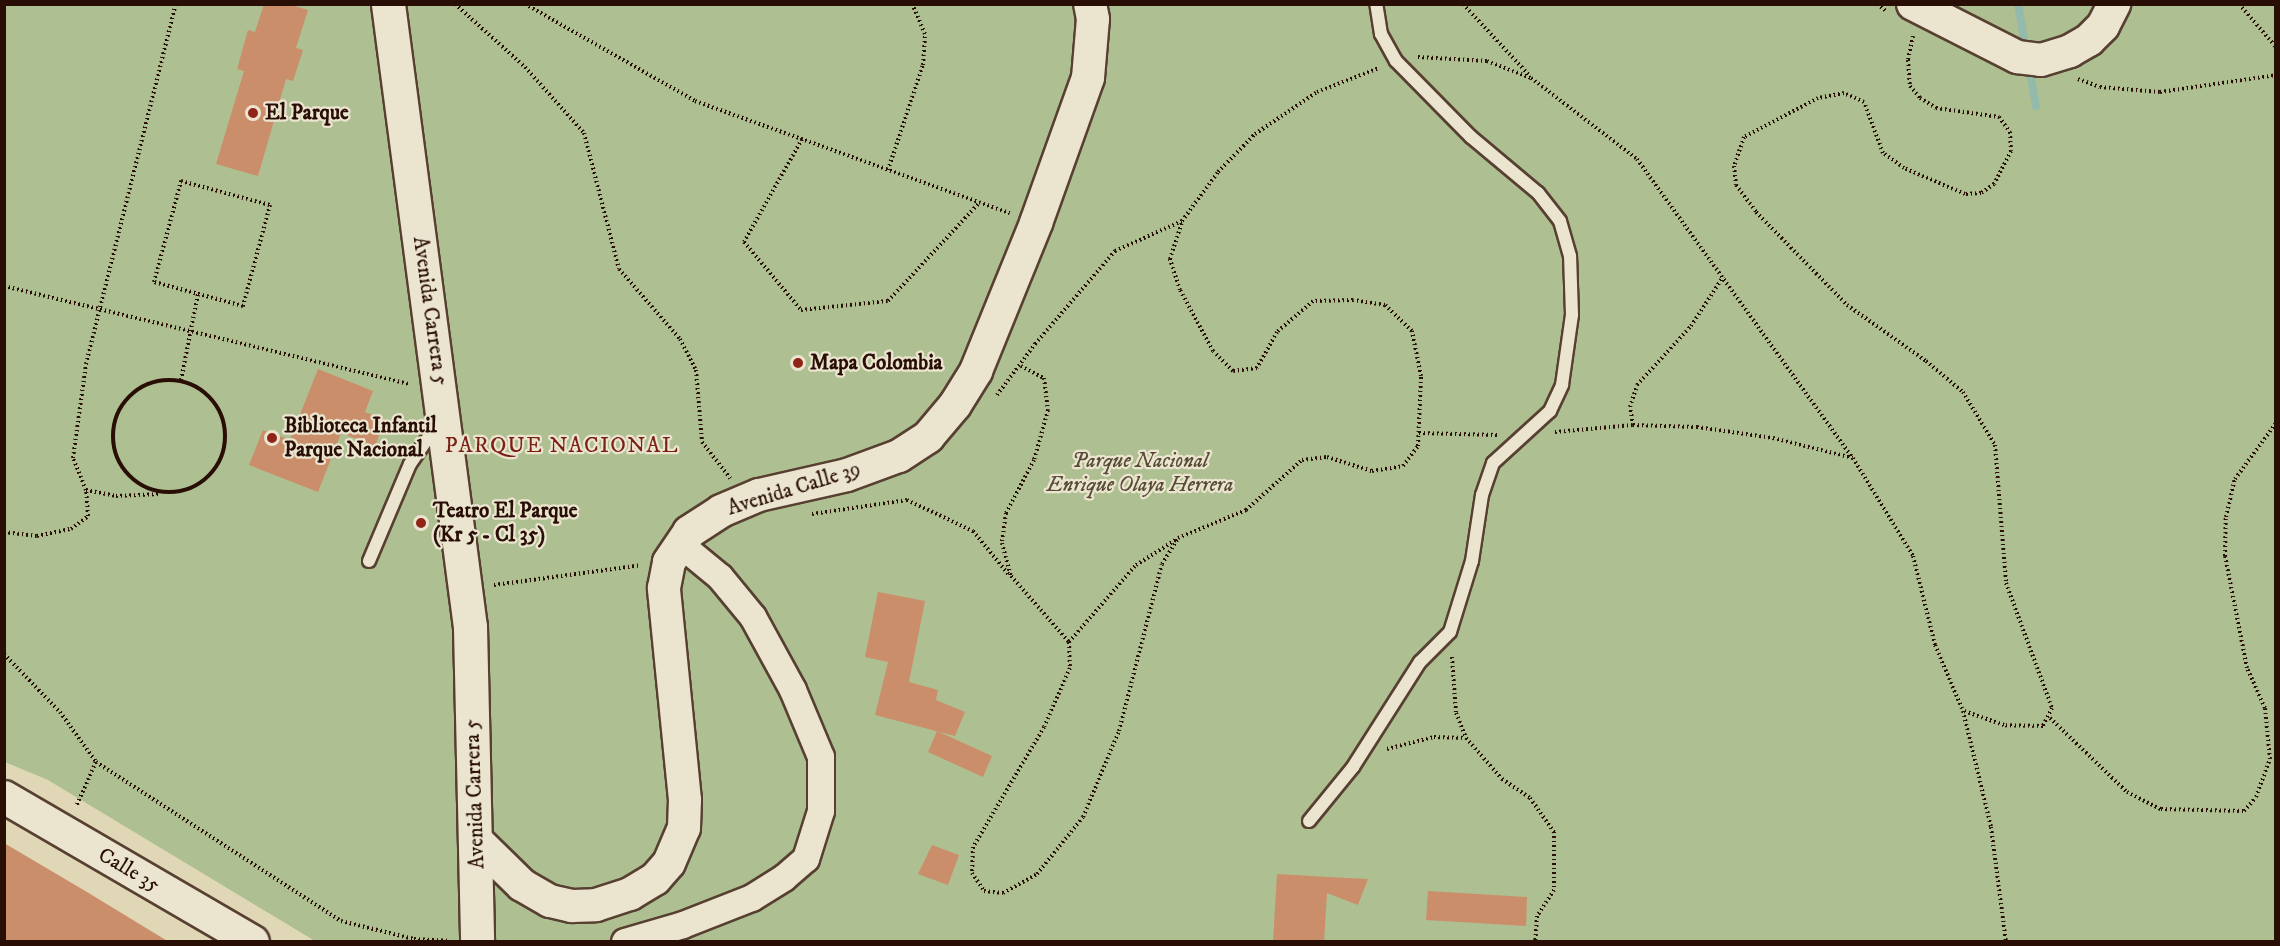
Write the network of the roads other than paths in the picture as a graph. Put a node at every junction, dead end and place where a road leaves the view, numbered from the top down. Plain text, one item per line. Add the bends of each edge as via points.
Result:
1 (388, 4) edge
2 (1090, 4) edge
3 (1376, 4) edge
4 (2114, 4) edge
5 (1902, 15) edge
6 (442, 403) junction
7 (674, 553) junction
8 (369, 561) dead end
9 (4, 797) edge
10 (1309, 821) dead end
11 (476, 840) junction
12 (253, 942) edge
13 (477, 942) edge
14 (625, 942) edge

1 - 6 main road, Avenida Carrera 5
2 - 7 street, Avenida Calle 39 via 1093,19 1088,78 1036,223 976,371 928,437 899,456 847,475 759,495 720,511 689,532
3 - 10 lane via 1381,33 1396,61 1471,137 1538,193 1560,221 1570,256 1572,315 1562,385 1550,411 1492,463 1482,495 1472,561 1450,632 1420,662 1353,767
4 - 5 street via 2103,26 2089,40 2070,51 2029,58
6 - 8 lane via 410,464
6 - 11 main road, Avenida Carrera 5 via 466,588
7 - 11 street via 664,588 685,800 684,828 669,863 655,879 630,894 596,905 572,906 550,901 522,885
7 - 14 street via 720,577 753,618 793,690 821,757 821,811 806,859 784,878 752,898
9 - 12 street, Calle 35
11 - 13 main road, Avenida Carrera 5

